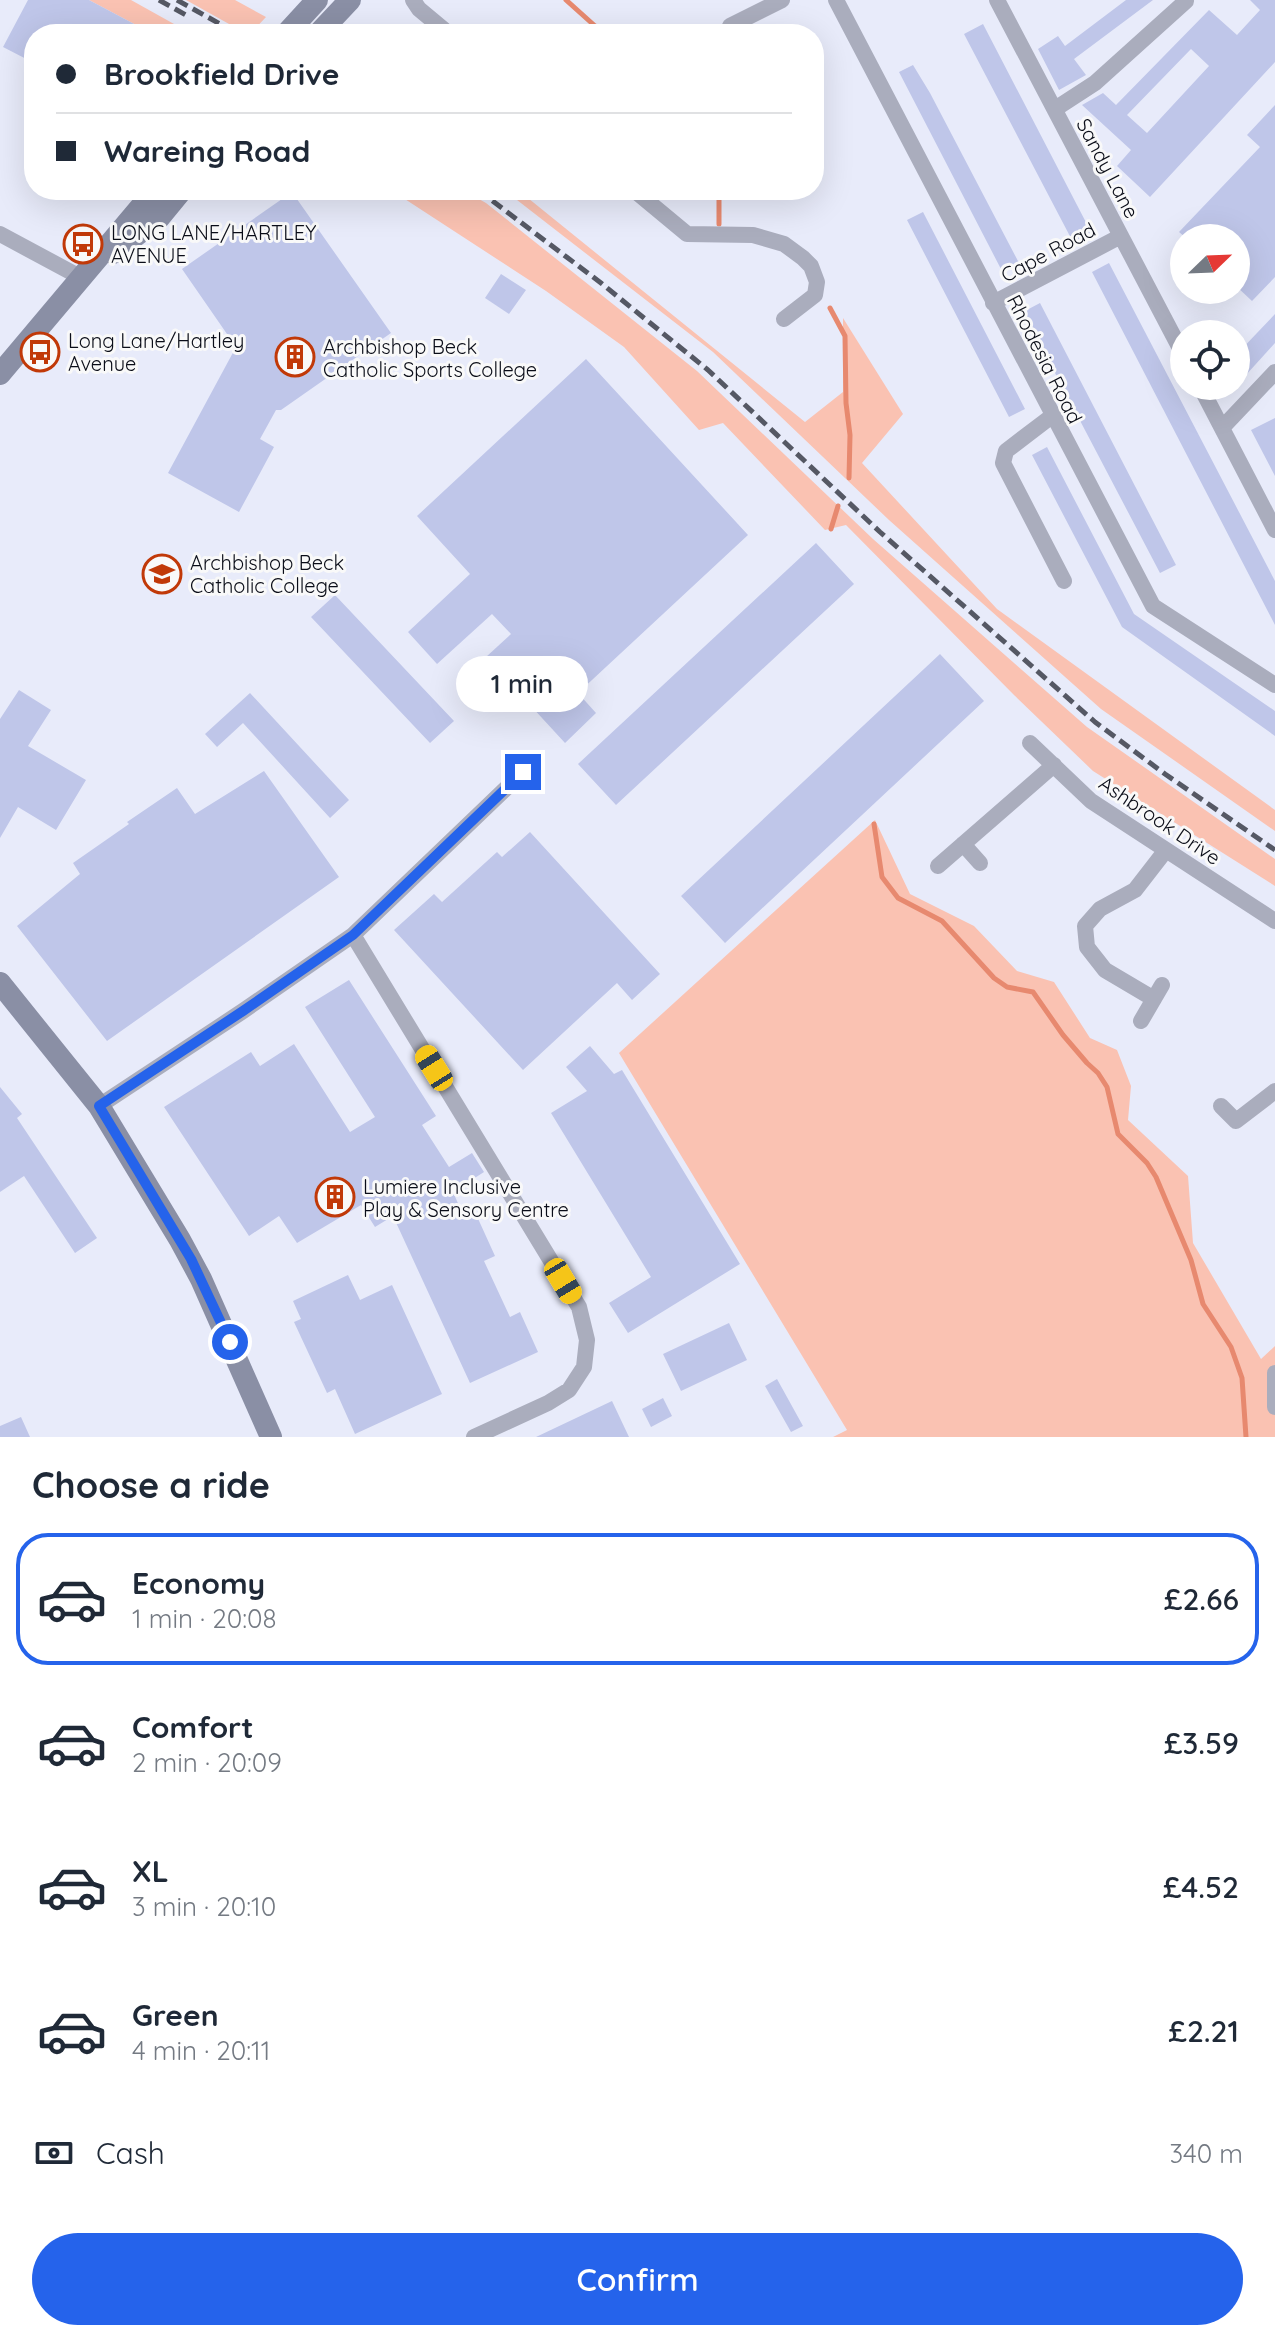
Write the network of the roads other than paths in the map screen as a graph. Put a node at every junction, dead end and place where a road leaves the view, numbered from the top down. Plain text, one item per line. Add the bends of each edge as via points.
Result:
1 (317, 0) edge
2 (350, 0) edge
3 (413, 0) edge
4 (782, 0) edge
5 (836, 0) edge
6 (997, 0) edge
7 (1186, 1) edge
8 (295, 24) edge
9 (327, 24) edge
10 (437, 24) edge
11 (734, 24) edge
12 (1055, 109) junction
13 (146, 200) edge
14 (174, 200) edge
15 (646, 200) edge
16 (0, 234) edge
17 (1121, 236) junction
18 (80, 277) junction
19 (993, 303) junction
20 (784, 319) dead end
21 (1170, 329) edge
22 (1275, 372) edge
23 (0, 374) edge
24 (1207, 400) edge
25 (1052, 416) junction
26 (1222, 428) junction
27 (1275, 530) edge
28 (1064, 581) dead end
29 (1275, 685) edge
30 (1030, 743) dead end
31 (1054, 765) junction
32 (523, 772) dead end
33 (963, 844) junction
34 (1166, 850) junction
35 (980, 863) dead end
36 (938, 866) dead end
37 (1275, 921) edge
38 (353, 935) junction
39 (0, 983) edge
40 (1141, 1021) dead end
41 (1275, 1091) edge
42 (99, 1106) junction
43 (1221, 1106) dead end
44 (1275, 1373) edge
45 (1275, 1407) edge
46 (271, 1437) edge
47 (474, 1437) edge

1 - 8 street
2 - 9 street
3 - 10 street
4 - 11 street
5 - 19 street, Rhodesia Road
6 - 12 street, Sandy Lane
7 - 12 street via 1095,83
12 - 17 street, Sandy Lane
13 - 18 street
14 - 18 street via 159,218
15 - 20 street via 687,234 763,237 803,258 815,274 815,295
16 - 18 street
17 - 19 street, Cape Road
17 - 21 street, Sandy Lane
18 - 23 street
19 - 25 street, Rhodesia Road
22 - 26 street
24 - 26 street
25 - 28 street via 1006,451 1003,463
25 - 29 street, Rhodesia Road via 1153,606
26 - 27 street
30 - 31 street, Ashbrook Drive
31 - 33 street
31 - 34 street, Ashbrook Drive via 1091,801
32 - 38 street
33 - 35 street
33 - 36 street
34 - 37 street, Ashbrook Drive
34 - 40 street via 1135,890 1100,909 1085,926 1087,947 1105,970 1158,992
38 - 42 street
38 - 47 street via 579,1307 587,1340 584,1367 569,1390
39 - 42 street
41 - 43 street via 1236,1121
42 - 46 street via 201,1279
44 - 45 street

